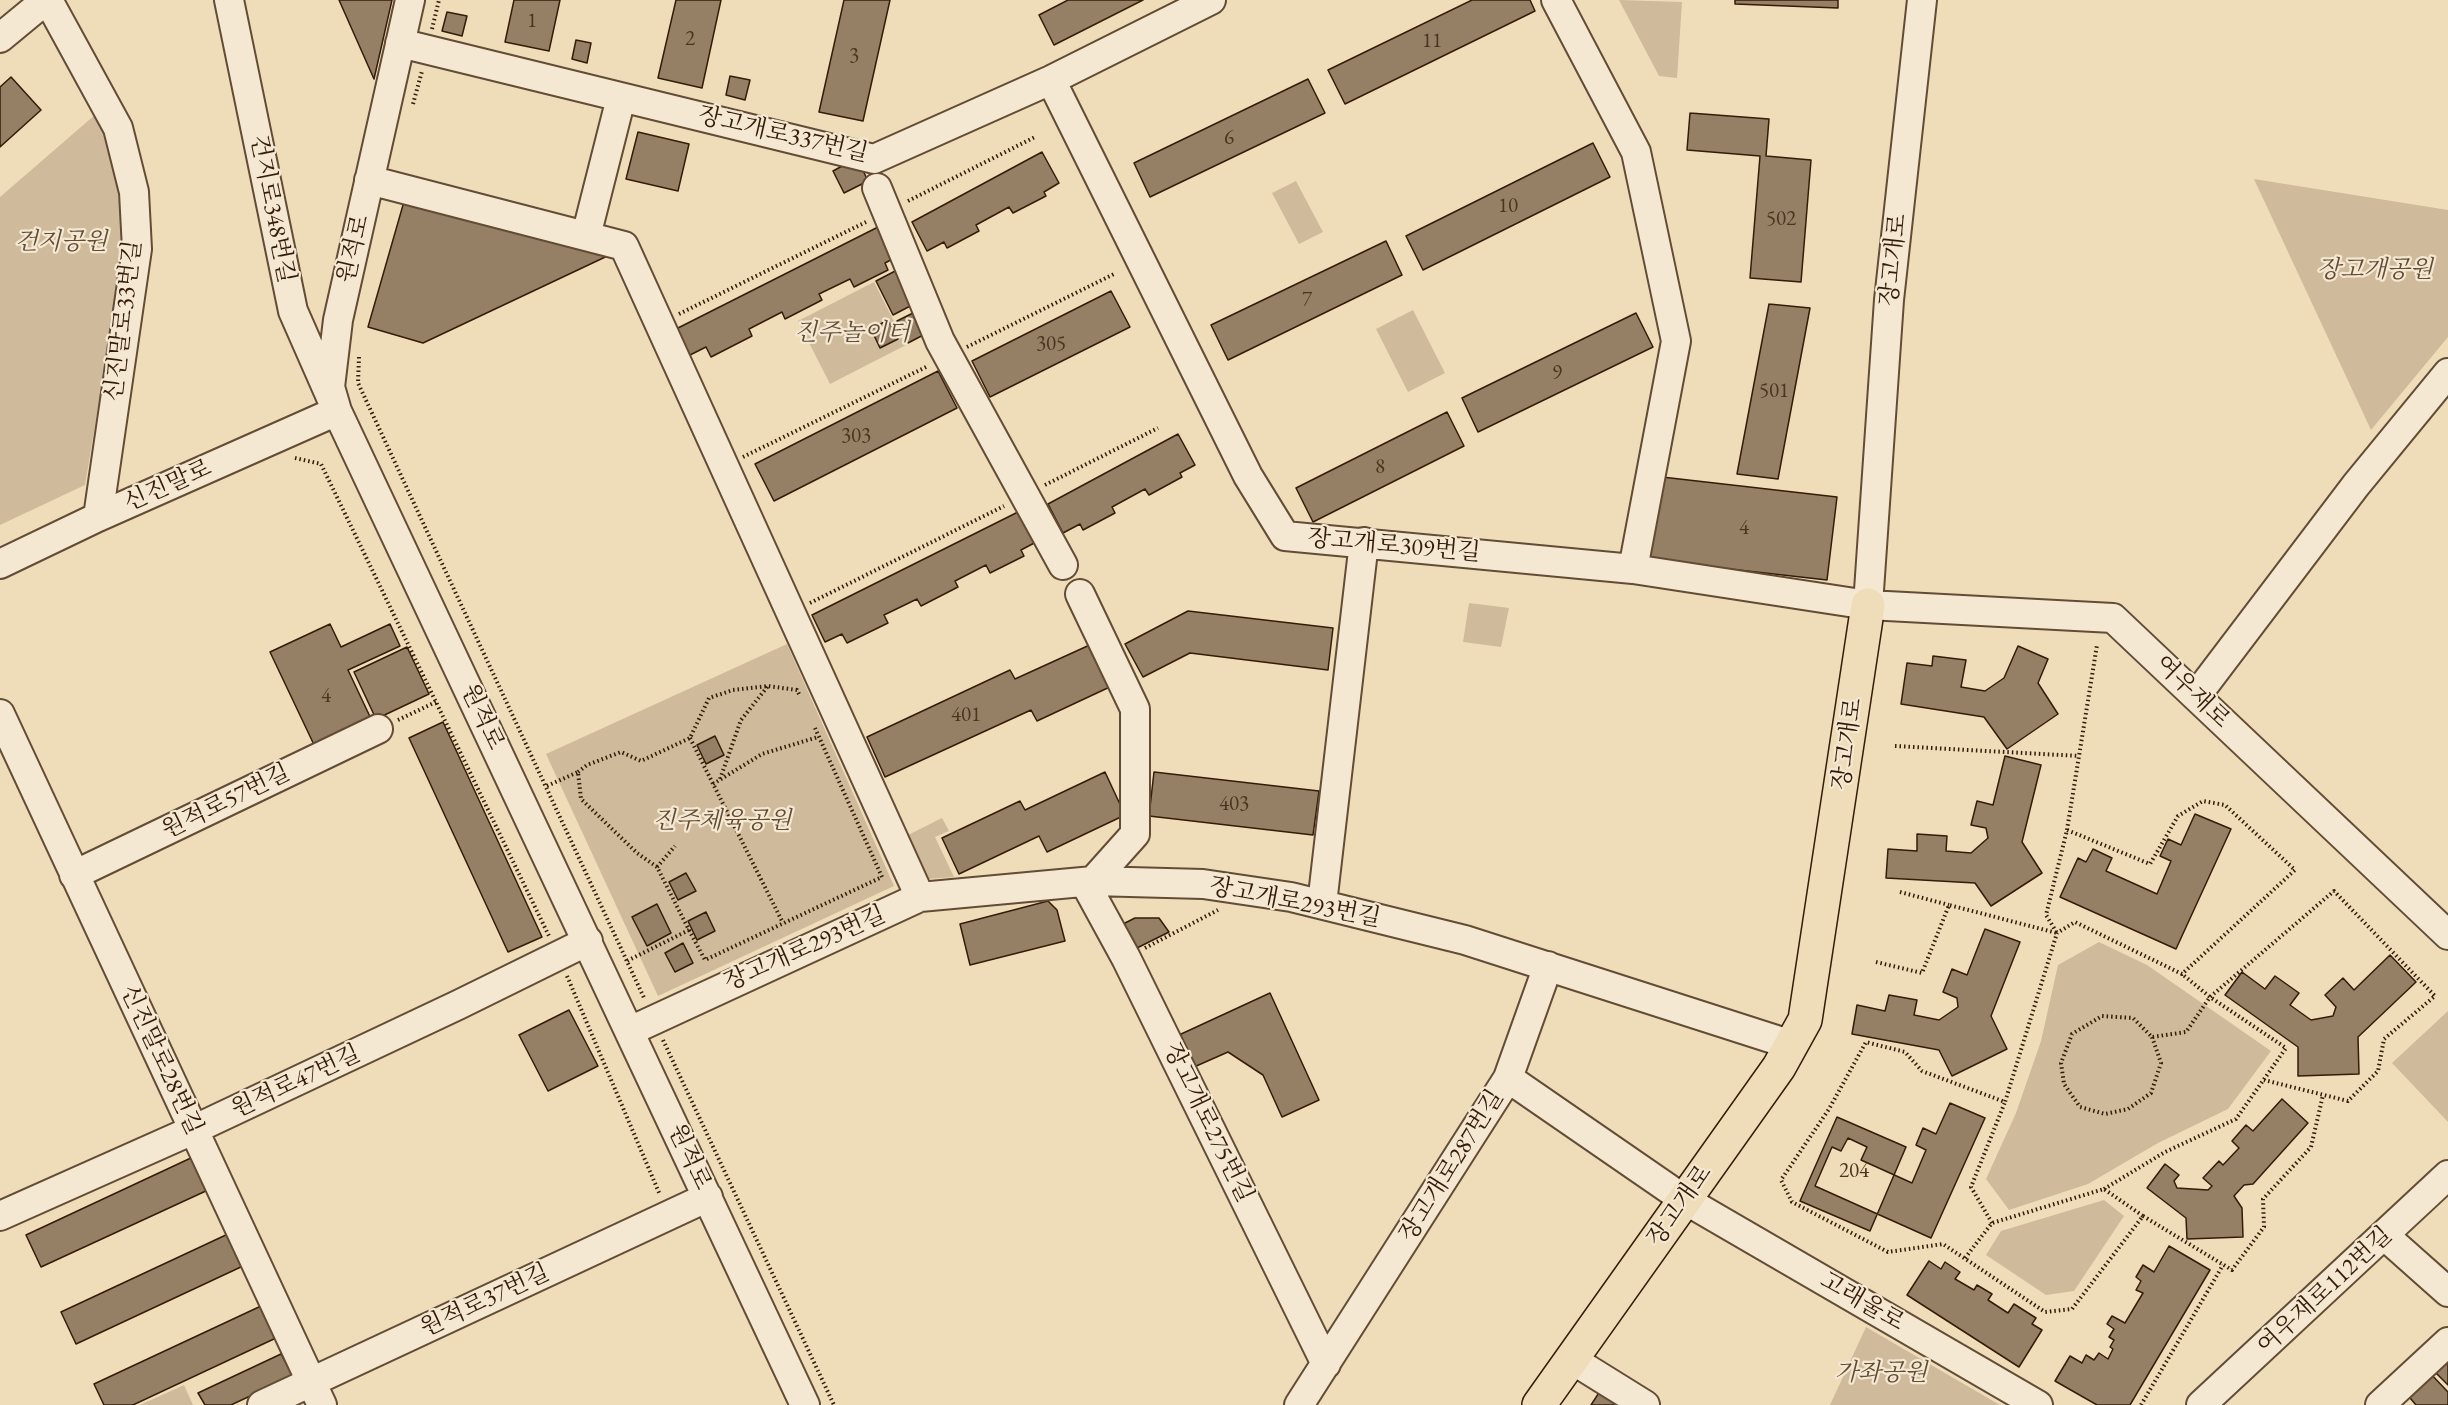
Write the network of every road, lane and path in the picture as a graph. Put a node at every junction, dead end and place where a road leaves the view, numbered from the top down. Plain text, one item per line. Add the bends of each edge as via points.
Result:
1 (47, 0) edge
2 (229, 0) edge
3 (410, 0) edge
4 (1211, 0) edge
5 (1556, 0) edge
6 (1922, 0) edge
7 (0, 38) edge
8 (400, 43) junction
9 (427, 50) junction
10 (1051, 80) junction
11 (621, 98) junction
12 (412, 107) dead end
13 (1035, 137) dead end
14 (369, 180) junction
15 (882, 199) junction
16 (586, 236) junction
17 (1116, 273) dead end
18 (660, 323) junction
19 (360, 348) dead end
20 (945, 348) junction
21 (2448, 373) edge
22 (337, 411) junction
23 (1158, 428) dead end
24 (295, 458) dead end
25 (724, 466) junction
26 (1024, 495) junction
27 (98, 517) junction
28 (1364, 542) junction
29 (0, 564) edge
30 (1063, 565) dead end
31 (1634, 569) junction
32 (1080, 594) dead end
33 (1868, 605) junction
34 (790, 613) junction
35 (2097, 645) dead end
36 (768, 686) junction
37 (2196, 696) junction
38 (802, 699) dead end
39 (438, 701) junction
40 (0, 714) edge
41 (810, 718) dead end
42 (378, 729) joint
43 (819, 737) junction
44 (690, 738) junction
45 (1895, 746) dead end
46 (2079, 756) junction
47 (578, 772) junction
48 (720, 780) junction
49 (713, 784) junction
50 (547, 786) junction
51 (2067, 830) junction
52 (675, 846) dead end
53 (657, 867) junction
54 (74, 875) junction
55 (1089, 882) junction
56 (1253, 891) junction
57 (1900, 892) dead end
58 (920, 897) junction
59 (1322, 904) junction
60 (1949, 905) junction
61 (783, 924) junction
62 (689, 930) junction
63 (2057, 933) junction
64 (2448, 935) edge
65 (588, 941) junction
66 (558, 956) junction
67 (1126, 958) junction
68 (627, 961) junction
69 (1876, 962) dead end
70 (1548, 966) junction
71 (2182, 974) junction
72 (2210, 997) junction
73 (642, 1025) junction
74 (2152, 1037) junction
75 (1792, 1045) junction
76 (1508, 1078) junction
77 (2264, 1080) junction
78 (2323, 1095) junction
79 (2005, 1102) junction
80 (193, 1130) junction
81 (2448, 1175) edge
82 (2104, 1189) junction
83 (708, 1197) junction
84 (1685, 1200) junction
85 (0, 1216) edge
86 (669, 1216) junction
87 (2143, 1216) junction
88 (1992, 1223) junction
89 (2385, 1236) junction
90 (1965, 1258) junction
91 (2223, 1265) junction
92 (2448, 1292) edge
93 (2448, 1342) edge
94 (1572, 1359) junction
95 (1326, 1364) junction
96 (317, 1394) edge
97 (262, 1405) edge
98 (805, 1405) edge
99 (834, 1405) edge
100 (1299, 1405) edge
101 (1539, 1405) edge
102 (1645, 1405) edge
103 (2038, 1405) edge
104 (2141, 1405) edge
105 (2201, 1405) edge
106 (2380, 1405) edge

1 - 7 street
1 - 27 street, 신진말로33번길 via 118,128 134,192 137,249
2 - 22 street, 건지로348번길 via 293,311
3 - 8 street, 원적로
4 - 10 street, 장고개로337번길
5 - 31 street via 1636,153 1676,341
6 - 33 street, 장고개로 via 1889,300
8 - 9 street, 장고개로337번길
8 - 14 street, 원적로
9 - 11 street, 장고개로337번길
9 - 12 path
10 - 11 street, 장고개로337번길 via 874,159
10 - 28 street, 장고개로309번길 via 1246,470 1285,536
11 - 16 street
13 - 15 path
14 - 16 street
14 - 22 street, 원적로 via 338,320 330,387
15 - 18 path
15 - 20 street
16 - 18 street via 624,246
17 - 20 path
18 - 25 street
19 - 50 path via 358,383
20 - 25 path
20 - 26 street
21 - 37 street via 2356,485
22 - 27 street, 신진말로
22 - 65 street, 원적로
23 - 26 path
24 - 39 path via 321,464
25 - 34 street
26 - 30 street
26 - 34 path
27 - 29 street, 신진말로
28 - 31 street, 장고개로309번길
28 - 59 street
31 - 33 street, 장고개로309번길
32 - 55 street via 1135,709 1135,834
33 - 37 street, 여우재로 via 2113,618
33 - 75 main road, 장고개로 via 1805,1020
34 - 58 street
35 - 46 path
36 - 38 path via 797,690
36 - 44 path via 733,690 709,698
36 - 48 path via 741,720
37 - 64 street, 여우재로
39 - 42 path
39 - 66 path
40 - 54 street, 신진말로28번길
41 - 43 path
42 - 54 street, 원적로57번길
43 - 48 path via 762,754
43 - 61 path via 882,877
44 - 47 path via 641,761 621,752
44 - 49 path
45 - 46 path
46 - 51 path
47 - 50 path
47 - 53 path via 581,799
48 - 49 path
49 - 61 path
50 - 68 path
51 - 63 path via 2046,915
51 - 71 path via 2150,864 2178,816 2203,801 2225,805 2295,870
52 - 53 path
53 - 62 path
54 - 80 street, 신진말로28번길
55 - 56 street, 장고개로293번길 via 1203,884
55 - 58 street, 장고개로293번길
55 - 67 street, 장고개로275번길
56 - 59 street, 장고개로293번길
56 - 67 path
57 - 60 path
58 - 73 street, 장고개로293번길
59 - 70 street, 장고개로293번길 via 1465,940
60 - 63 path
60 - 69 path via 1922,972
61 - 62 path via 705,960
62 - 68 path
63 - 71 path via 2075,922
63 - 79 path
65 - 66 street, 원적로47번길
65 - 73 street, 원적로
66 - 80 street, 원적로47번길
66 - 86 path
67 - 95 street, 장고개로275번길
68 - 73 path
70 - 75 street, 장고개로293번길
70 - 76 street
71 - 72 path
72 - 74 path via 2186,1032
72 - 77 path via 2286,1048
72 - 78 path via 2334,891 2435,996 2384,1040 2378,1071 2348,1101
73 - 83 street, 원적로
73 - 99 path
74 - 74 path via 2133,1018 2102,1016 2072,1034 2061,1063 2064,1084 2080,1107 2105,1114 2128,1109 2151,1094 2161,1063
75 - 84 main road, 장고개로
76 - 84 street, 장고개로287번길
76 - 95 street, 장고개로287번길
77 - 78 path
77 - 82 path via 2236,1119 2165,1152
78 - 91 path via 2311,1147 2263,1199 2264,1227 2232,1270
79 - 88 path via 1971,1187
79 - 90 path via 1922,1071 1905,1052 1866,1042 1829,1109 1781,1180 1792,1202 1888,1252 1943,1244
80 - 85 street, 원적로47번길
80 - 96 street, 신진말로28번길
81 - 89 street, 여우재로112번길
82 - 87 path
82 - 88 path
83 - 86 street, 원적로37번길
83 - 98 street, 원적로
84 - 94 main road, 장고개로
84 - 103 street, 고래울로
86 - 96 street, 원적로37번길
87 - 90 path via 2072,1309 2045,1312
87 - 91 path
88 - 90 path
89 - 92 street
89 - 105 street, 여우재로112번길
91 - 104 path
93 - 106 street
94 - 101 main road, 장고개로
94 - 102 street
95 - 100 street, 장고개로287번길
96 - 97 street, 원적로37번길

